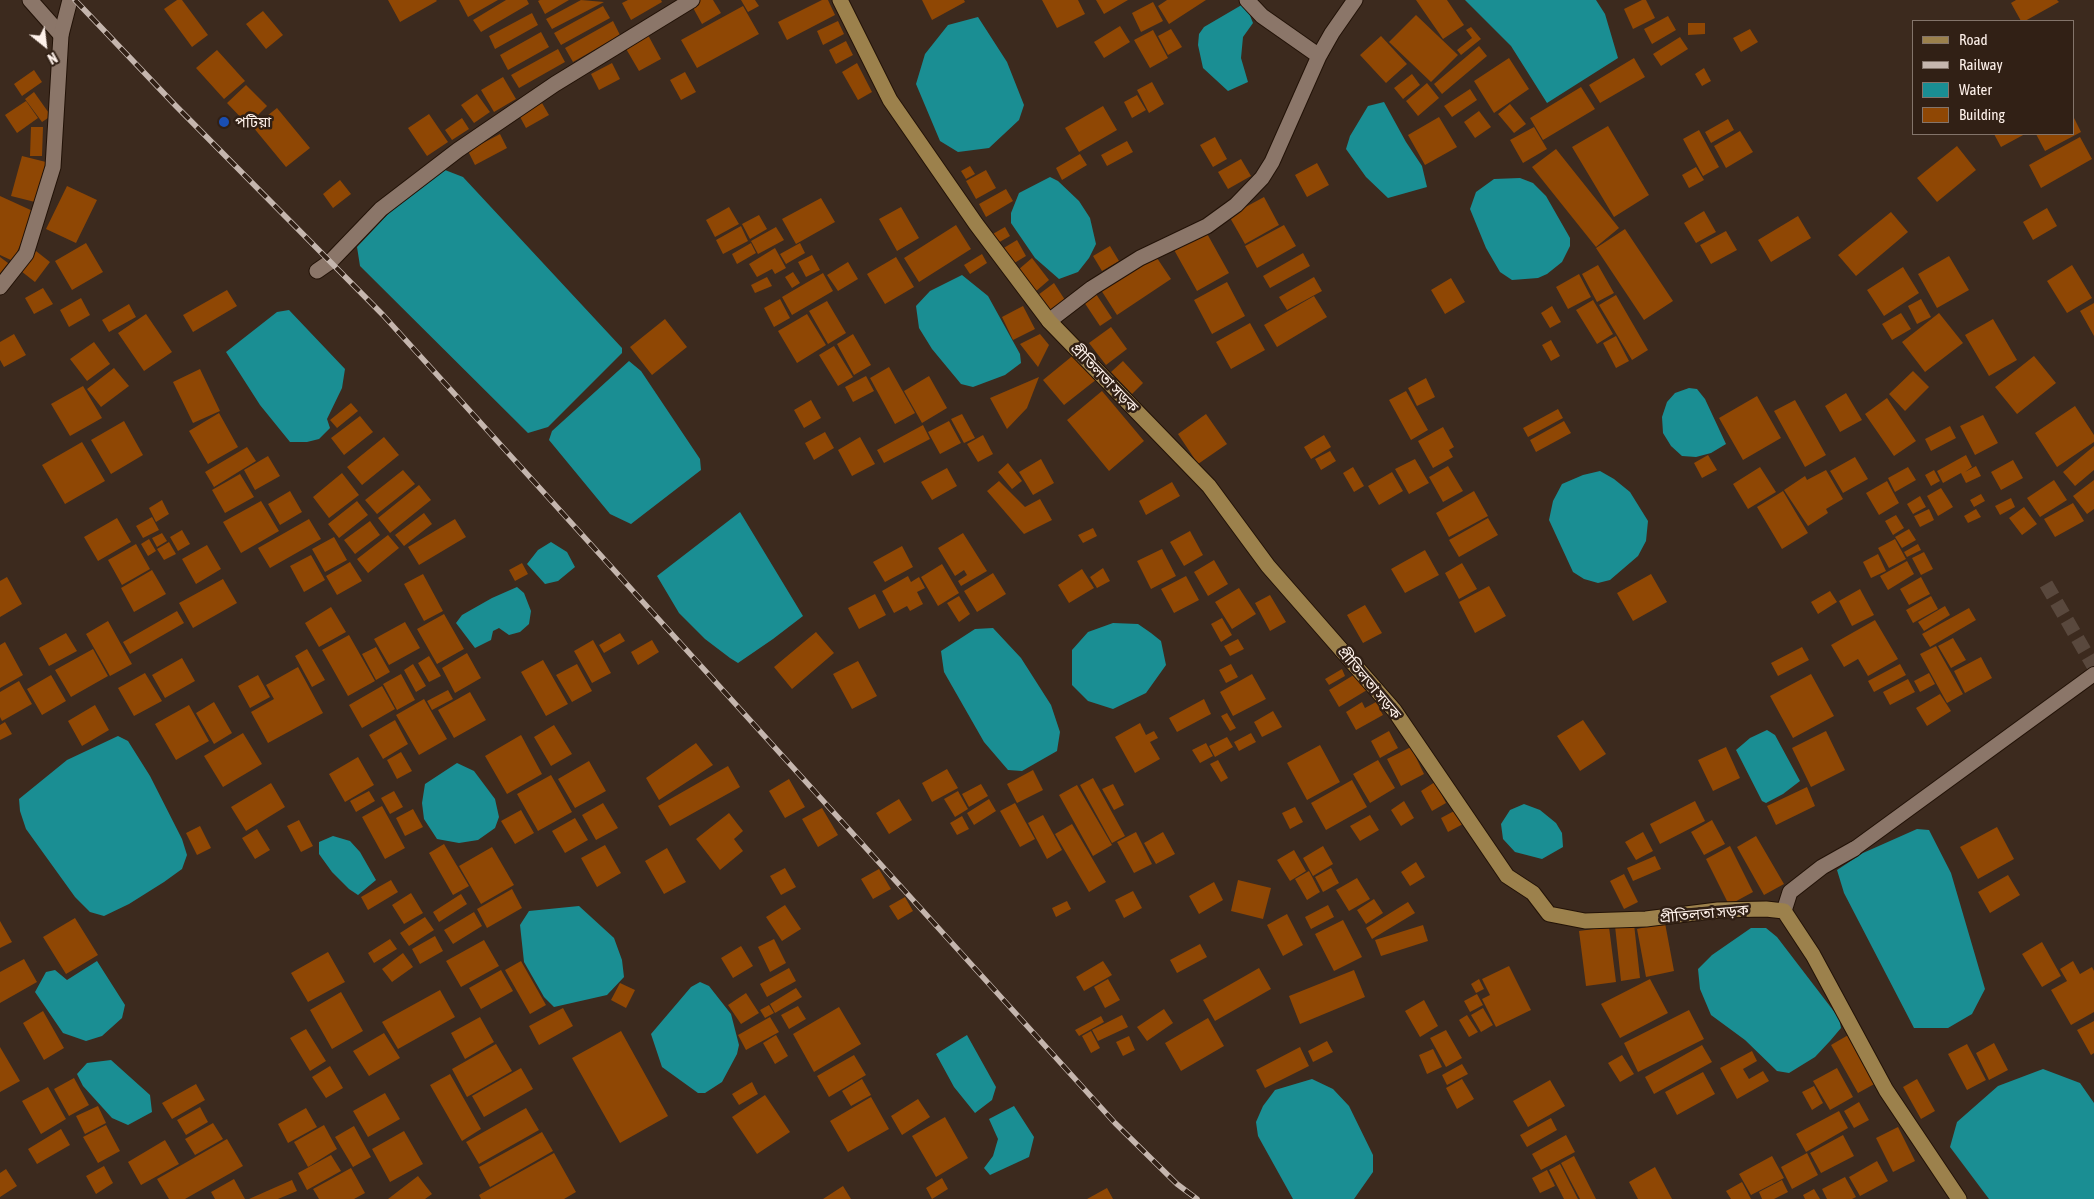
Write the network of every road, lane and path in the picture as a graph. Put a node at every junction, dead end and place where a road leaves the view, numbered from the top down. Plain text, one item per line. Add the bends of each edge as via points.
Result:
1 (30, 0) edge
2 (70, 0) edge
3 (692, 0) edge
4 (840, 0) edge
5 (1247, 0) edge
6 (1355, 0) edge
7 (61, 35) junction
8 (1319, 56) junction
9 (317, 271) dead end
10 (0, 287) edge
11 (1049, 320) junction
12 (2094, 674) edge
13 (1854, 849) joint
14 (1784, 911) junction
15 (1959, 1199) edge

1 - 7 street
2 - 7 street
3 - 9 street via 555,84 458,150 382,209
4 - 11 main road, প্রীতিলতা সড়ক via 890,100 976,224
5 - 8 street via 1262,16
6 - 8 street
7 - 10 street via 53,167 26,254
8 - 11 street via 1272,162 1262,178 1236,205 1207,226 1140,258
11 - 14 main road, প্রীতিলতা সড়ক via 1209,486 1268,566 1394,710 1507,876 1533,893 1549,914 1586,921 1646,919 1718,910 1766,908
12 - 13 street
13 - 14 street via 1822,867 1790,892
14 - 15 main road via 1813,955 1886,1090

